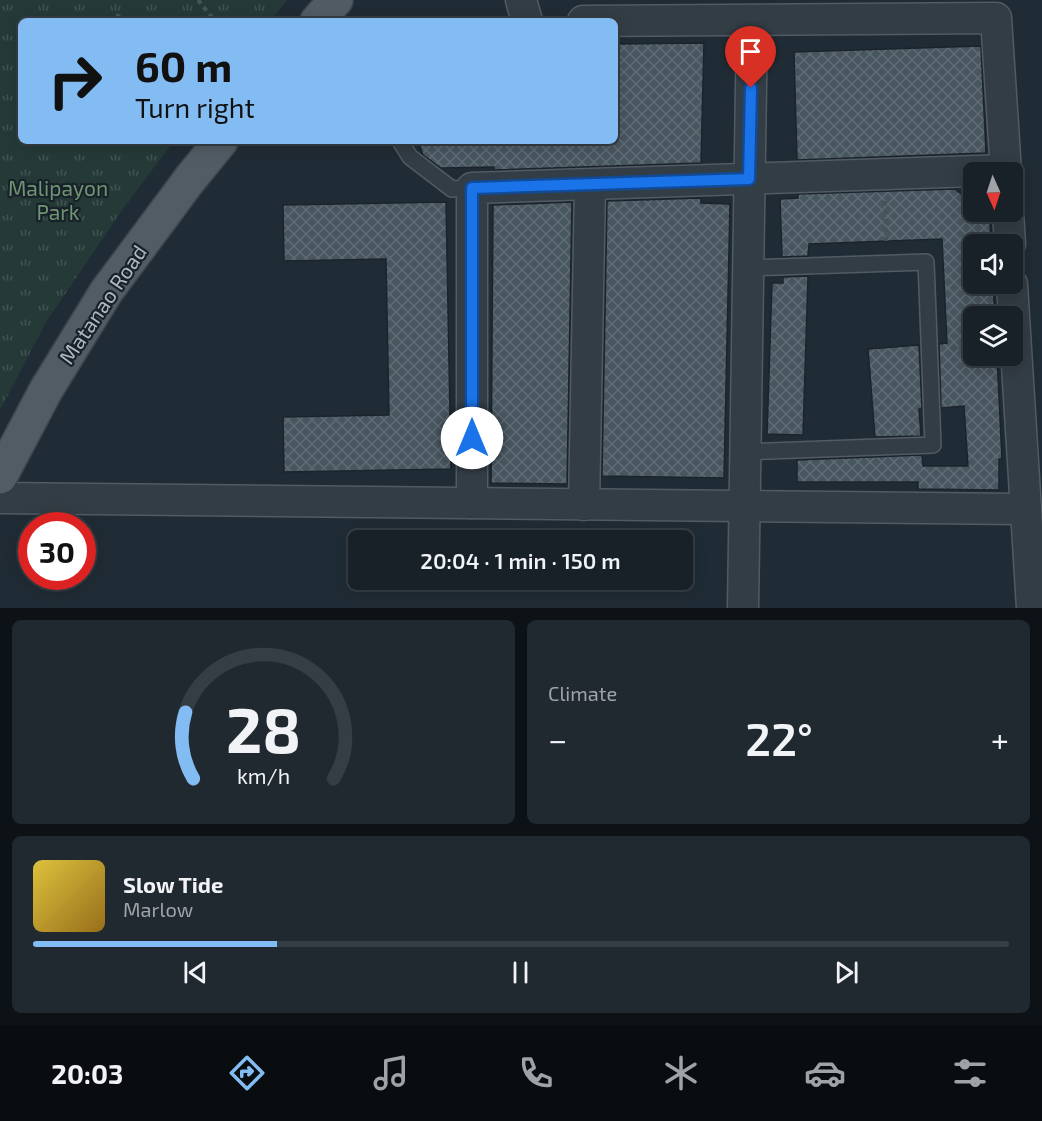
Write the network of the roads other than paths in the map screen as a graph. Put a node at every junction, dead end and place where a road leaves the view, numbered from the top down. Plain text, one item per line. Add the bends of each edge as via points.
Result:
1 (336, 0) edge
2 (521, 0) edge
3 (320, 18) edge
4 (525, 18) edge
5 (752, 20) junction
6 (618, 21) edge
7 (219, 144) edge
8 (402, 144) edge
9 (1005, 162) edge
10 (963, 172) edge
11 (749, 179) junction
12 (590, 185) junction
13 (472, 188) junction
14 (748, 268) junction
15 (1013, 294) edge
16 (745, 452) junction
17 (0, 477) edge
18 (0, 498) edge
19 (472, 503) junction
20 (584, 505) junction
21 (744, 506) junction
22 (1026, 509) junction
23 (743, 608) edge
24 (1032, 608) edge

1 - 3 main road
2 - 4 street
5 - 6 street
5 - 9 street via 996,18
5 - 11 street
7 - 17 main road, Matanao Road via 106,292 46,390
8 - 13 lane via 410,157 452,189
10 - 11 street
11 - 12 street
11 - 14 street
12 - 13 street
12 - 20 street
13 - 19 street
14 - 16 street
14 - 16 lane via 926,261 933,445
15 - 22 street
16 - 21 street
18 - 19 street
19 - 20 street
20 - 21 street
21 - 22 street
21 - 23 street
22 - 24 street

